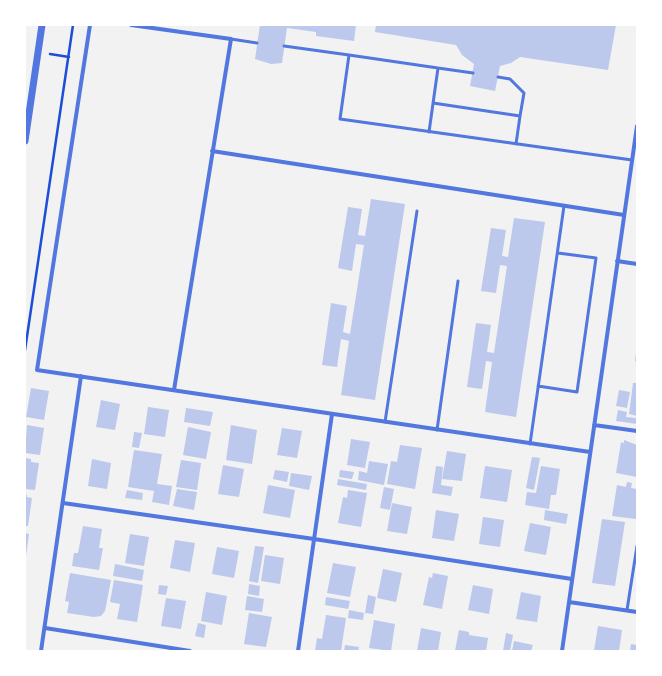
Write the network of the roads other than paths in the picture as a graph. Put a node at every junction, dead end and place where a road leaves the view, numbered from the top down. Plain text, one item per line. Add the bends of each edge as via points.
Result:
1 (42, 25) edge
2 (90, 25) edge
3 (131, 25) edge
4 (231, 39) junction
5 (258, 43) dead end
6 (284, 46) dead end
7 (349, 55) junction
8 (438, 68) junction
9 (472, 73) dead end
10 (498, 77) dead end
11 (433, 103) junction
12 (520, 116) junction
13 (637, 126) edge
14 (429, 132) junction
15 (25, 141) edge
16 (516, 144) junction
17 (212, 151) junction
18 (632, 160) junction
19 (564, 206) junction
20 (417, 211) dead end
21 (624, 215) junction
22 (558, 253) junction
23 (617, 261) junction
24 (637, 264) edge
25 (458, 282) dead end
26 (81, 376) junction
27 (538, 386) junction
28 (174, 390) junction
29 (332, 414) junction
30 (385, 422) junction
31 (594, 425) junction
32 (437, 430) junction
33 (637, 431) edge
34 (530, 444) junction
35 (590, 452) junction
36 (63, 503) junction
37 (314, 539) junction
38 (637, 546) edge
39 (572, 579) junction
40 (569, 602) junction
41 (627, 610) junction
42 (637, 612) edge
43 (45, 628) junction
44 (41, 651) edge
45 (190, 651) edge
46 (298, 651) edge
47 (562, 651) edge

1 - 15 street
2 - 26 street via 37,370
3 - 4 street
4 - 5 lane
4 - 17 street
6 - 7 lane
7 - 8 lane
7 - 14 lane via 340,119
8 - 9 lane
8 - 11 lane
10 - 12 lane via 510,79 524,93
11 - 12 lane
11 - 14 lane
12 - 16 lane
13 - 18 street
14 - 16 lane
16 - 18 lane
17 - 19 street
17 - 28 street
18 - 21 street
19 - 21 street
19 - 22 lane
20 - 30 lane
21 - 23 street
22 - 27 lane
22 - 27 lane via 596,258 586,334 577,392
23 - 24 street
23 - 31 street
25 - 32 lane
26 - 28 street
26 - 36 street
27 - 34 lane
28 - 29 street
29 - 30 street
29 - 37 street
30 - 32 street
31 - 33 street
31 - 35 street
32 - 34 street
34 - 35 street
35 - 39 street
36 - 37 street
36 - 43 street
37 - 39 street
37 - 46 street
38 - 41 lane
39 - 40 street
40 - 41 street
40 - 47 street
41 - 42 street
43 - 44 street
43 - 45 street

